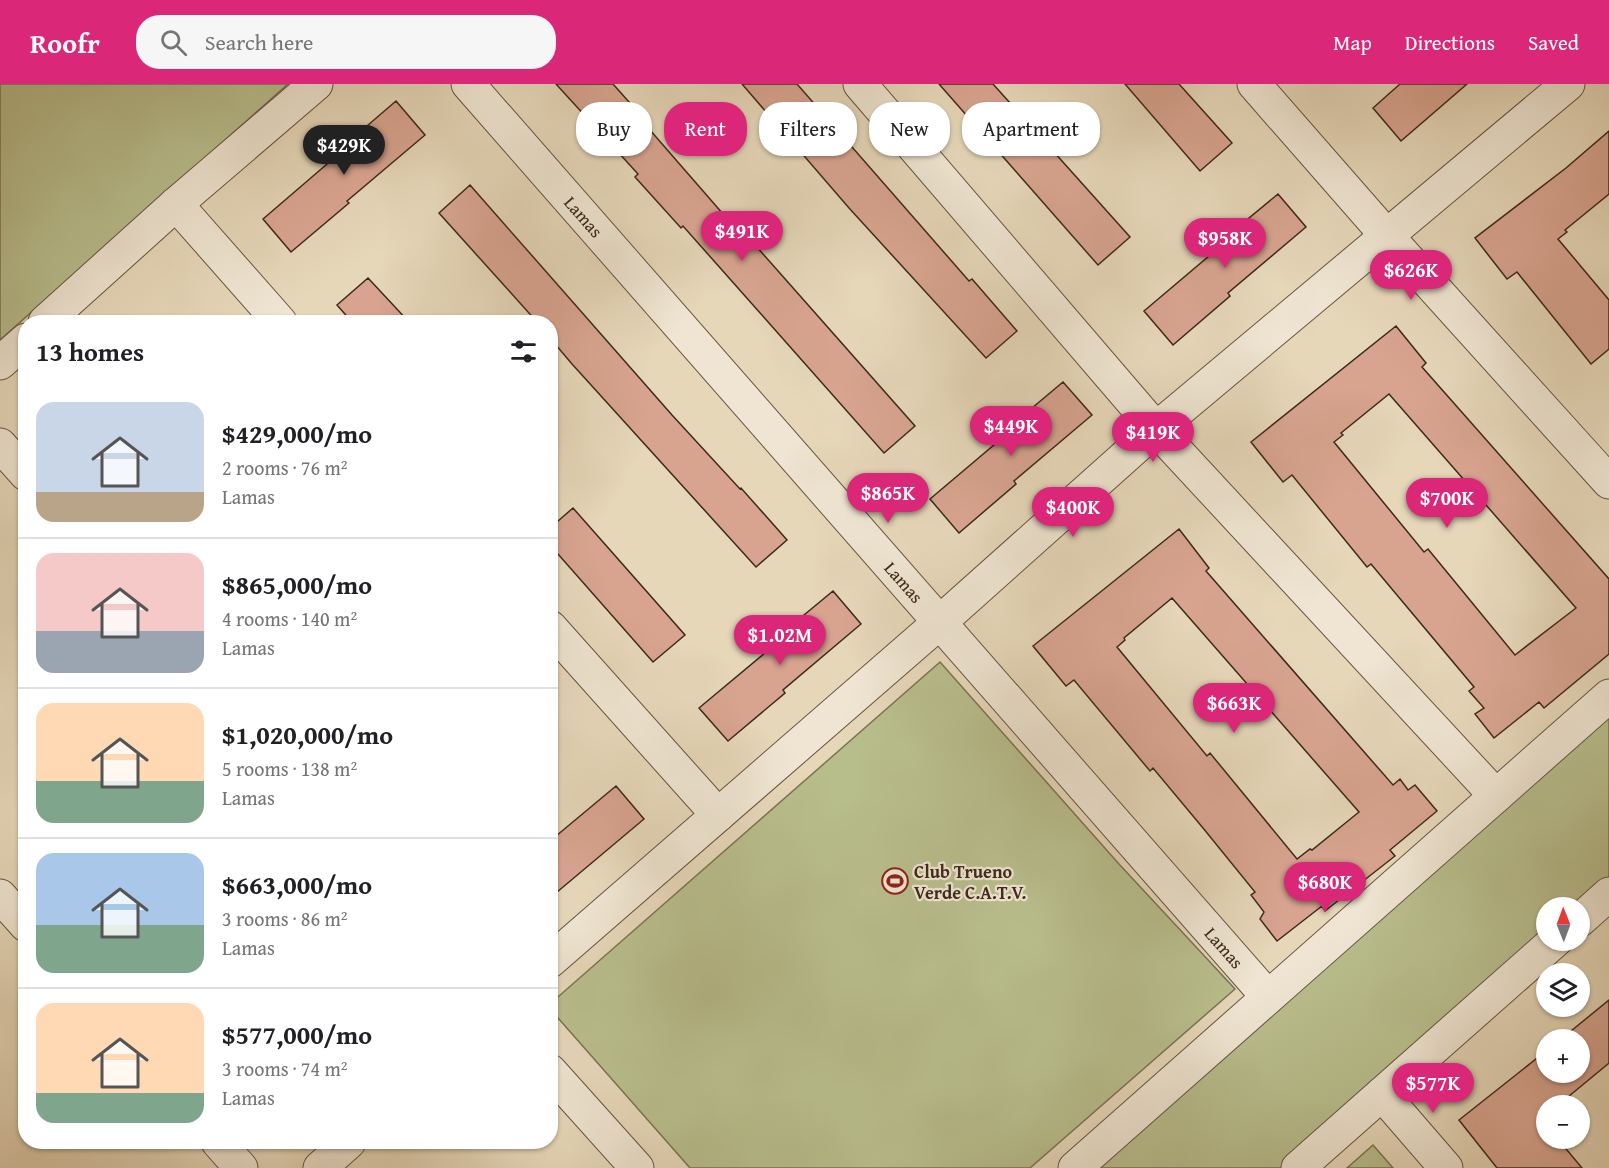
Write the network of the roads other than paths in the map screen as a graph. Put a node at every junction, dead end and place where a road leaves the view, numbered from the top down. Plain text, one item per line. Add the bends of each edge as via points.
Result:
1 (316, 84) edge
2 (468, 84) edge
3 (860, 84) edge
4 (1254, 84) edge
5 (1568, 84) edge
6 (176, 204) junction
7 (1387, 236) junction
8 (53, 315) edge
9 (274, 315) edge
10 (18, 347) edge
11 (0, 363) edge
12 (1156, 429) junction
13 (0, 445) edge
14 (18, 465) edge
15 (1609, 482) edge
16 (940, 622) junction
17 (558, 636) edge
18 (1609, 696) edge
19 (1496, 796) junction
20 (718, 815) junction
21 (0, 896) edge
22 (18, 916) edge
23 (1544, 951) edge
24 (558, 954) edge
25 (1268, 997) junction
26 (558, 1080) edge
27 (1382, 1094) junction
28 (224, 1149) edge
29 (341, 1149) edge
30 (241, 1168) edge
31 (320, 1168) edge
32 (637, 1168) edge
33 (1075, 1168) edge
34 (1298, 1168) edge
35 (1446, 1168) edge

1 - 6 street
2 - 16 street, Lamas
3 - 12 street
4 - 7 street
5 - 7 street
6 - 8 street
6 - 9 street
7 - 12 street
7 - 15 street
10 - 11 street
12 - 16 street
12 - 19 street
13 - 14 street
16 - 20 street
16 - 25 street, Lamas
17 - 20 street
18 - 19 street
19 - 25 street
20 - 24 street
21 - 22 street
23 - 27 street
25 - 33 street
26 - 32 street
27 - 34 street
27 - 35 street
28 - 30 street
29 - 31 street

